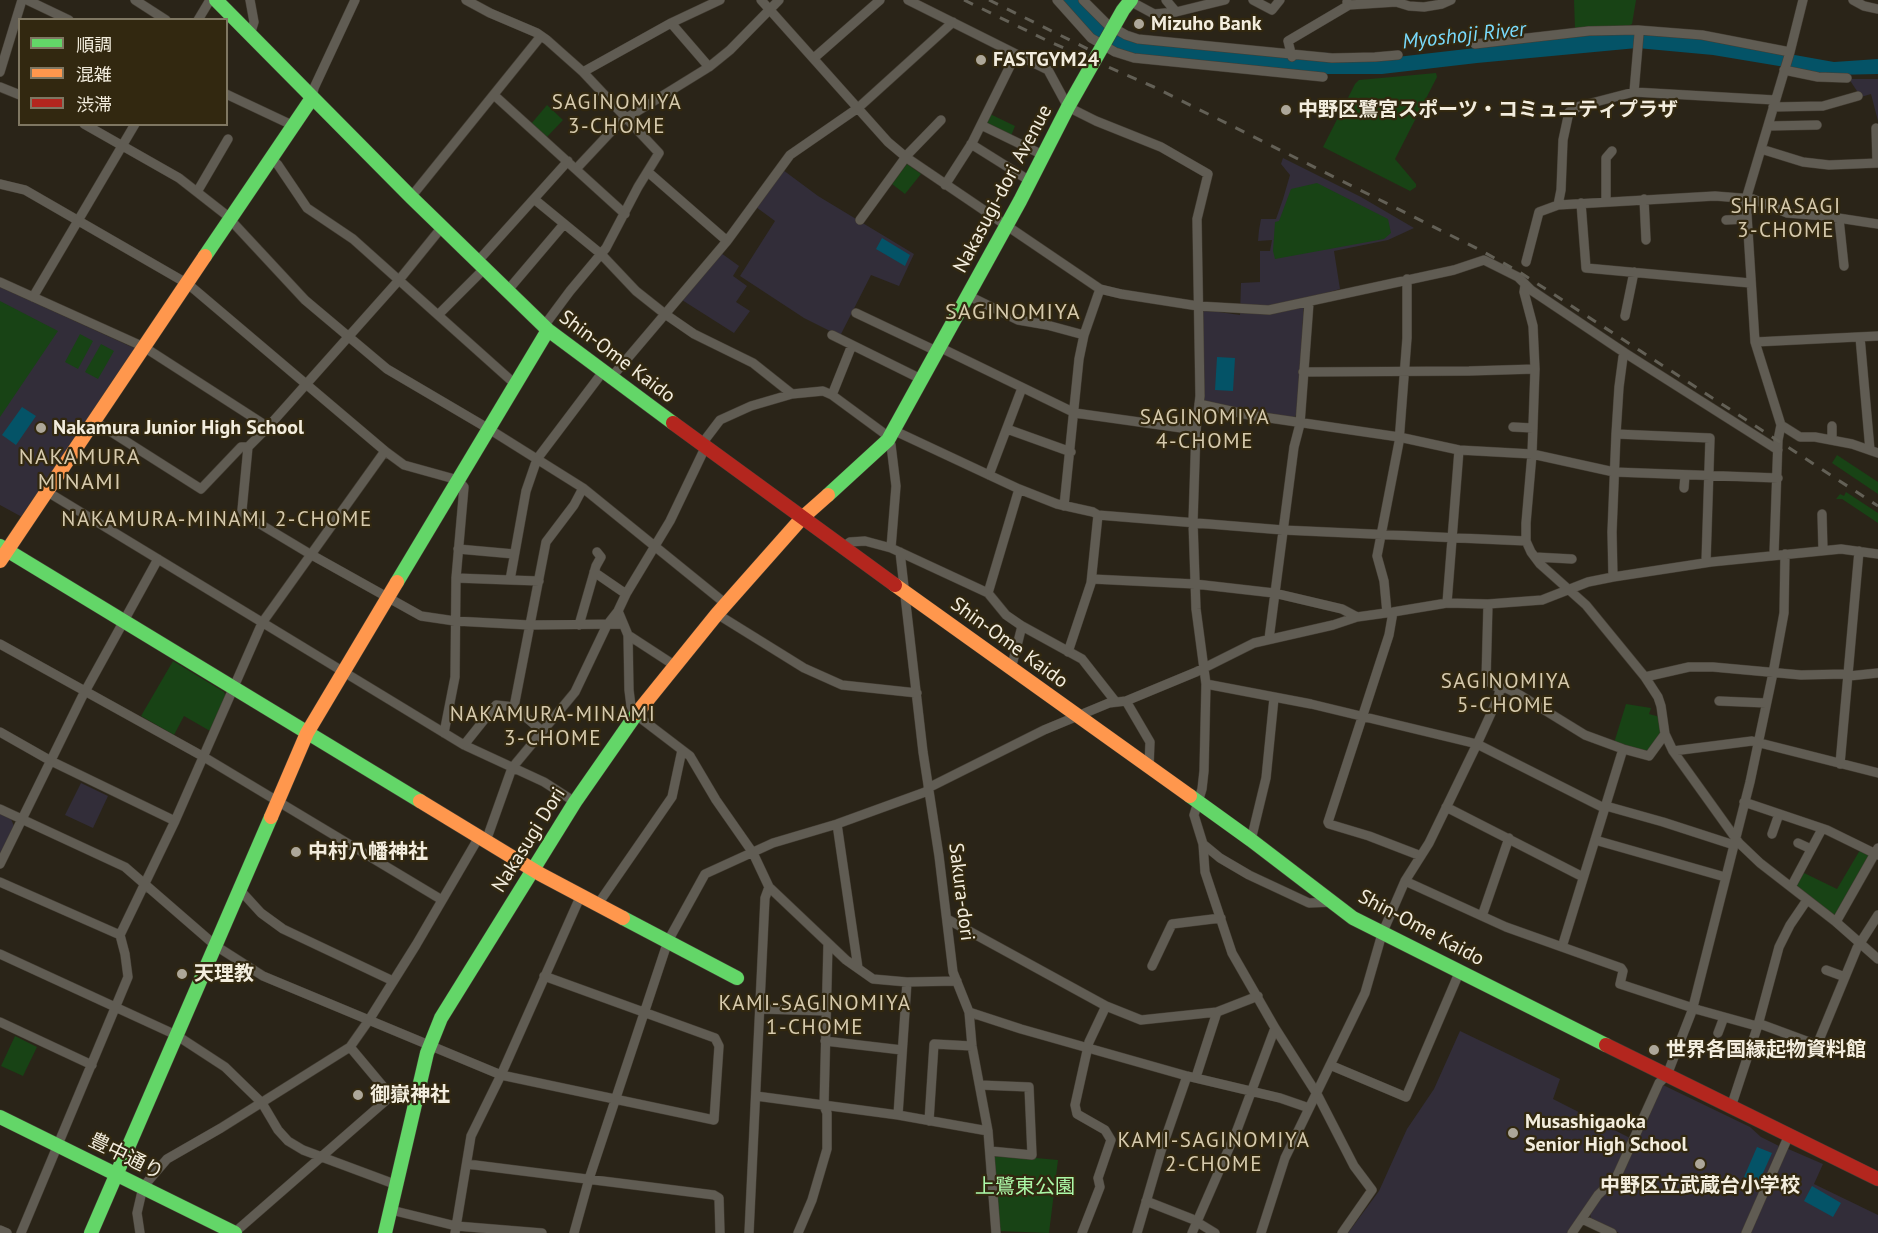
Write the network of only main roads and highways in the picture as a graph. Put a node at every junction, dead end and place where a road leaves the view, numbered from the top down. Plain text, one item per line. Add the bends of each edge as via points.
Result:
1 (216, 0) edge
2 (1127, 2) edge
3 (312, 98) junction
4 (546, 328) junction
5 (802, 518) junction
6 (2, 552) edge
7 (308, 733) junction
8 (532, 869) junction
9 (736, 978) dead end
10 (0, 1117) edge
11 (116, 1174) junction
12 (1878, 1179) edge
13 (91, 1233) edge
14 (234, 1233) edge
15 (385, 1233) edge

1 - 3 main road, Shin-Ome Kaido
2 - 5 main road, Nakasugi-dori Avenue via 1101,43 892,435
3 - 4 main road, Shin-Ome Kaido
3 - 6 main road
4 - 5 main road, Shin-Ome Kaido
4 - 7 main road
5 - 8 main road, Nakasugi Dori via 635,714
5 - 12 main road, Shin-Ome Kaido via 1251,840 1353,918
6 - 7 main road via 123,620
7 - 8 main road
7 - 11 main road
8 - 9 main road
8 - 15 main road, Nakasugi Dori via 441,1018 429,1045
10 - 11 main road, 豊中通り
11 - 13 main road
11 - 14 main road, 豊中通り

